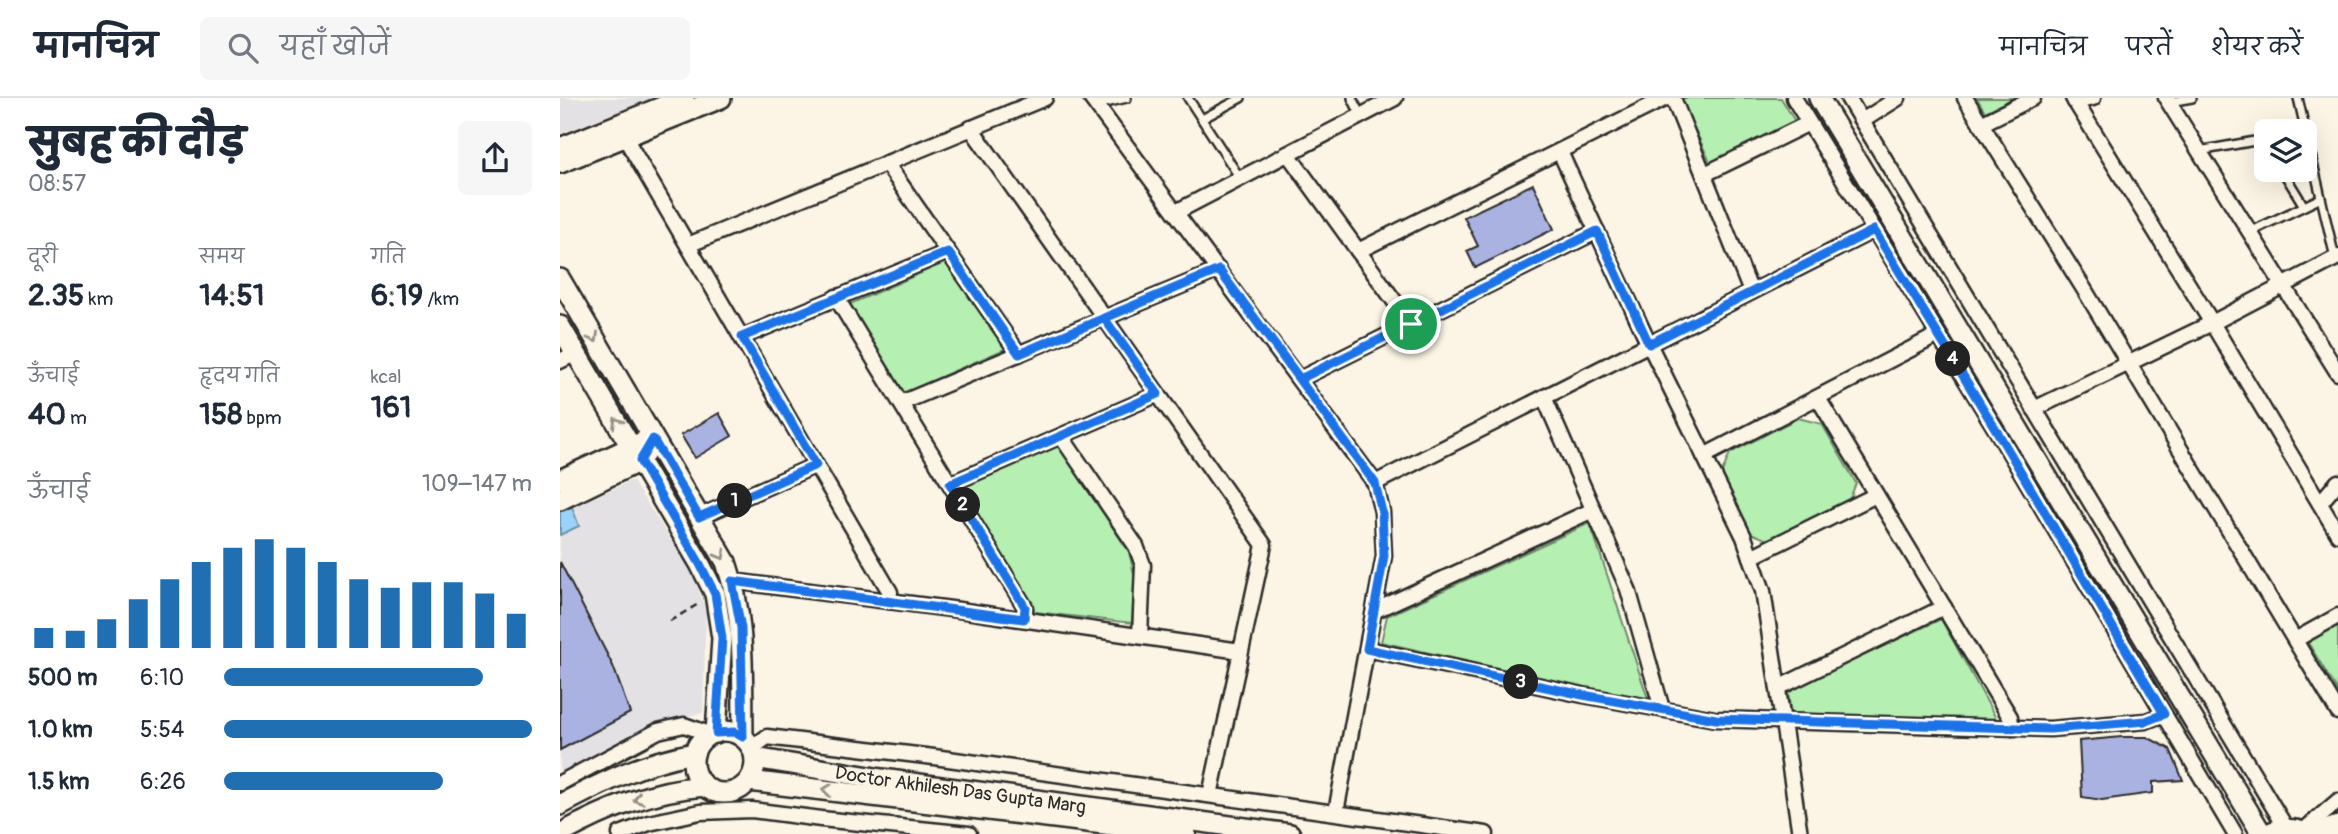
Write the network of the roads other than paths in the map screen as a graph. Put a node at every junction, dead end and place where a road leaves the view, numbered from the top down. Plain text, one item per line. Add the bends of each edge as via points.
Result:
1 (684, 98) edge
2 (721, 98) edge
3 (1045, 98) edge
4 (1127, 98) edge
5 (1188, 98) edge
6 (1241, 98) edge
7 (1352, 98) edge
8 (1395, 98) edge
9 (1794, 98) edge
10 (1819, 98) edge
11 (1848, 98) edge
12 (1898, 98) edge
13 (1965, 98) edge
14 (2033, 98) edge
15 (2093, 98) edge
16 (2192, 98) edge
17 (2298, 98) edge
18 (1664, 99) edge
19 (2074, 100) edge
20 (2168, 100) edge
21 (1093, 101) edge
22 (1361, 116) junction
23 (1202, 119) junction
24 (2302, 119) edge
25 (1862, 121) junction
26 (1809, 123) junction
27 (1981, 124) junction
28 (971, 128) junction
29 (621, 130) junction
30 (2254, 143) edge
31 (560, 148) edge
32 (2199, 151) junction
33 (1560, 152) junction
34 (1288, 154) junction
35 (560, 163) edge
36 (886, 163) junction
37 (1705, 174) junction
38 (1240, 178) junction
39 (2289, 182) edge
40 (2317, 182) edge
41 (2321, 198) junction
42 (2304, 206) junction
43 (1175, 212) junction
44 (1874, 230) junction
45 (1597, 231) junction
46 (2250, 232) junction
47 (688, 245) junction
48 (1359, 251) junction
49 (948, 252) junction
50 (2337, 258) edge
51 (1219, 270) junction
52 (560, 279) edge
53 (2283, 285) junction
54 (1751, 292) junction
55 (836, 297) junction
56 (1104, 318) junction
57 (2212, 323) junction
58 (1411, 324) junction
59 (560, 326) edge
60 (1938, 335) junction
61 (742, 337) junction
62 (1649, 344) junction
63 (2332, 352) edge
64 (1019, 354) junction
65 (568, 357) edge
66 (2128, 363) junction
67 (2338, 373) edge
68 (1300, 379) junction
69 (1158, 394) junction
70 (1544, 397) junction
71 (1818, 398) junction
72 (901, 403) junction
73 (2034, 409) junction
74 (1061, 436) junction
75 (653, 439) junction
76 (635, 453) junction
77 (1704, 456) junction
78 (816, 465) junction
79 (560, 480) edge
80 (2338, 482) edge
81 (1375, 483) junction
82 (950, 484) junction
83 (1876, 495) junction
84 (560, 500) edge
85 (2320, 503) junction
86 (1593, 510) junction
87 (699, 517) junction
88 (2338, 534) edge
89 (1751, 557) junction
90 (732, 581) junction
91 (889, 601) junction
92 (1944, 607) junction
93 (1374, 611) junction
94 (2338, 615) edge
95 (1024, 619) junction
96 (1140, 636) junction
97 (2295, 640) junction
98 (1367, 649) junction
99 (1240, 651) junction
100 (1778, 688) junction
101 (1662, 709) junction
102 (2338, 712) edge
103 (2164, 714) junction
104 (1783, 721) junction
105 (2012, 728) junction
106 (713, 734) junction
107 (750, 748) junction
108 (694, 752) junction
109 (748, 781) junction
110 (560, 783) edge
111 (705, 786) junction
112 (1210, 795) junction
113 (891, 797) junction
114 (2338, 800) edge
115 (560, 805) edge
116 (1336, 812) junction
117 (1119, 823) edge
118 (2338, 826) edge
119 (887, 830) edge
120 (1426, 830) edge
121 (2296, 832) edge
122 (561, 834) edge
123 (621, 834) edge
124 (969, 834) edge
125 (1186, 834) edge
126 (1290, 834) edge
127 (1486, 834) edge
128 (1800, 834) edge
129 (2235, 834) edge
130 (2262, 834) edge

1 - 29 street
2 - 29 street
3 - 28 street
4 - 21 lane
5 - 23 lane
6 - 23 lane
7 - 22 lane
8 - 22 street
9 - 26 street
10 - 130 street
11 - 25 street
12 - 25 street
13 - 27 street
14 - 27 street
15 - 19 street
16 - 20 lane
17 - 24 lane
18 - 33 street
18 - 37 street
19 - 57 street
20 - 32 street
21 - 43 street
22 - 34 street
23 - 38 lane
25 - 73 street
26 - 37 street
26 - 44 street
27 - 66 street
28 - 36 street
28 - 56 street
29 - 31 street
29 - 35 street
29 - 47 street
30 - 32 lane
32 - 46 street
33 - 45 street
33 - 48 street
34 - 38 street
34 - 48 street
36 - 47 street
36 - 49 street
37 - 54 street
38 - 43 street
39 - 42 lane
40 - 41 lane
41 - 42 lane
41 - 50 lane
42 - 46 lane
43 - 51 street
44 - 54 street
44 - 60 street
45 - 58 street
45 - 62 street
46 - 53 street
47 - 61 street
48 - 58 street
49 - 55 street
49 - 64 street
50 - 53 street
51 - 56 street
51 - 68 street
52 -> 75 street
53 - 57 street
53 - 63 street
54 - 62 street
55 - 61 street
55 - 72 street
56 - 64 street
56 - 69 street
57 - 66 street
57 - 85 street
58 - 68 street
59 - 65 street
60 - 71 street
60 - 103 street
61 - 78 street
62 - 70 street
62 - 77 street
63 - 67 street
64 - 72 street
76 -> 65 street
66 - 73 street
66 - 97 street
68 - 81 street
69 - 74 street
69 - 99 street via 1264,545
70 - 81 street
70 - 86 street
71 - 77 street
71 - 83 street
72 - 82 street
73 - 121 street
74 - 82 street
74 - 96 street via 1136,545 1143,565
75 - 76 street
75 - 87 street
76 - 79 street
76 - 84 street
76 - 106 street via 715,594 722,638
77 - 89 street
78 - 87 street
78 - 91 street via 890,592
80 - 85 street
81 - 93 street via 1384,556
82 - 95 street via 1025,607
83 - 89 street
83 - 92 street
85 - 88 street
86 - 93 street
86 - 101 street via 1628,589
87 -> 90 street
89 - 100 street via 1763,591
90 - 91 street
90 - 107 street via 741,628
91 - 95 street
92 - 100 street
92 - 105 street via 2010,717
93 - 98 street
94 - 97 street
95 - 96 street
96 - 99 street
97 - 102 street
98 - 101 street
98 - 116 street
99 - 112 street
100 - 104 street
101 - 104 street via 1716,719
103 - 105 street via 2146,721
103 - 129 street
104 - 105 street
104 - 128 street
106 - 107 street via 734,732
106 - 108 street
106 - 110 street via 684,725 659,731
107 - 109 street via 754,771
107 - 112 street via 768,737
107 - 117 street, Doctor Akhilesh Das Gupta Marg via 882,779
108 - 111 street via 696,776
108 - 115 street via 622,773
109 - 111 street via 728,793
113 -> 109 street, Doctor Akhilesh Das Gupta Marg
111 -> 122 street via 632,800
112 - 116 street
113 - 117 street, Doctor Akhilesh Das Gupta Marg
113 - 119 street
114 - 121 street
116 - 120 street
117 - 125 street, Doctor Akhilesh Das Gupta Marg
117 - 126 street, Doctor Akhilesh Das Gupta Marg
118 - 121 street
119 - 123 street via 752,810 700,812
119 - 124 street
120 - 127 street

